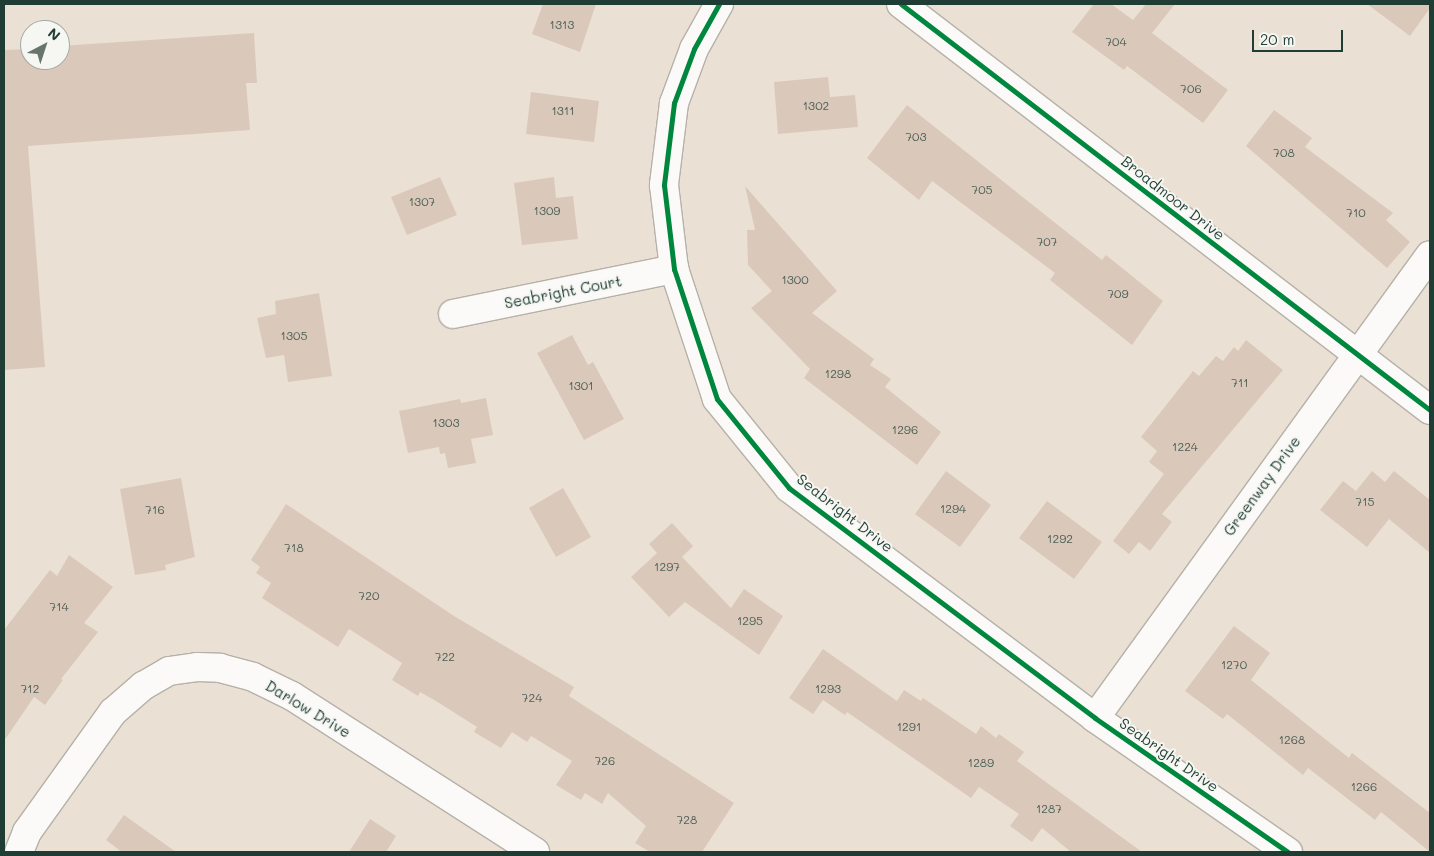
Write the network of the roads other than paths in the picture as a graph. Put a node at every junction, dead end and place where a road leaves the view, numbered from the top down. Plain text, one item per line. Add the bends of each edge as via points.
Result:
1 (719, 4) edge
2 (901, 4) edge
3 (1430, 255) edge
4 (674, 269) junction
5 (453, 314) dead end
6 (1356, 355) junction
7 (1430, 410) edge
8 (1095, 718) junction
9 (19, 852) edge
10 (535, 852) edge
11 (1288, 852) edge

1 - 4 street, Seabright Drive via 694,48 674,103 664,186
2 - 6 street, Broadmoor Drive
3 - 6 street, Greenway Drive
4 - 5 street, Seabright Court
4 - 8 street, Seabright Drive via 717,399 789,488
6 - 7 street, Broadmoor Drive
6 - 8 street, Greenway Drive
8 - 11 street, Seabright Drive
9 - 10 street, Darlow Drive via 27,832 113,712 138,688 169,671 197,667 220,668 253,677 292,696

